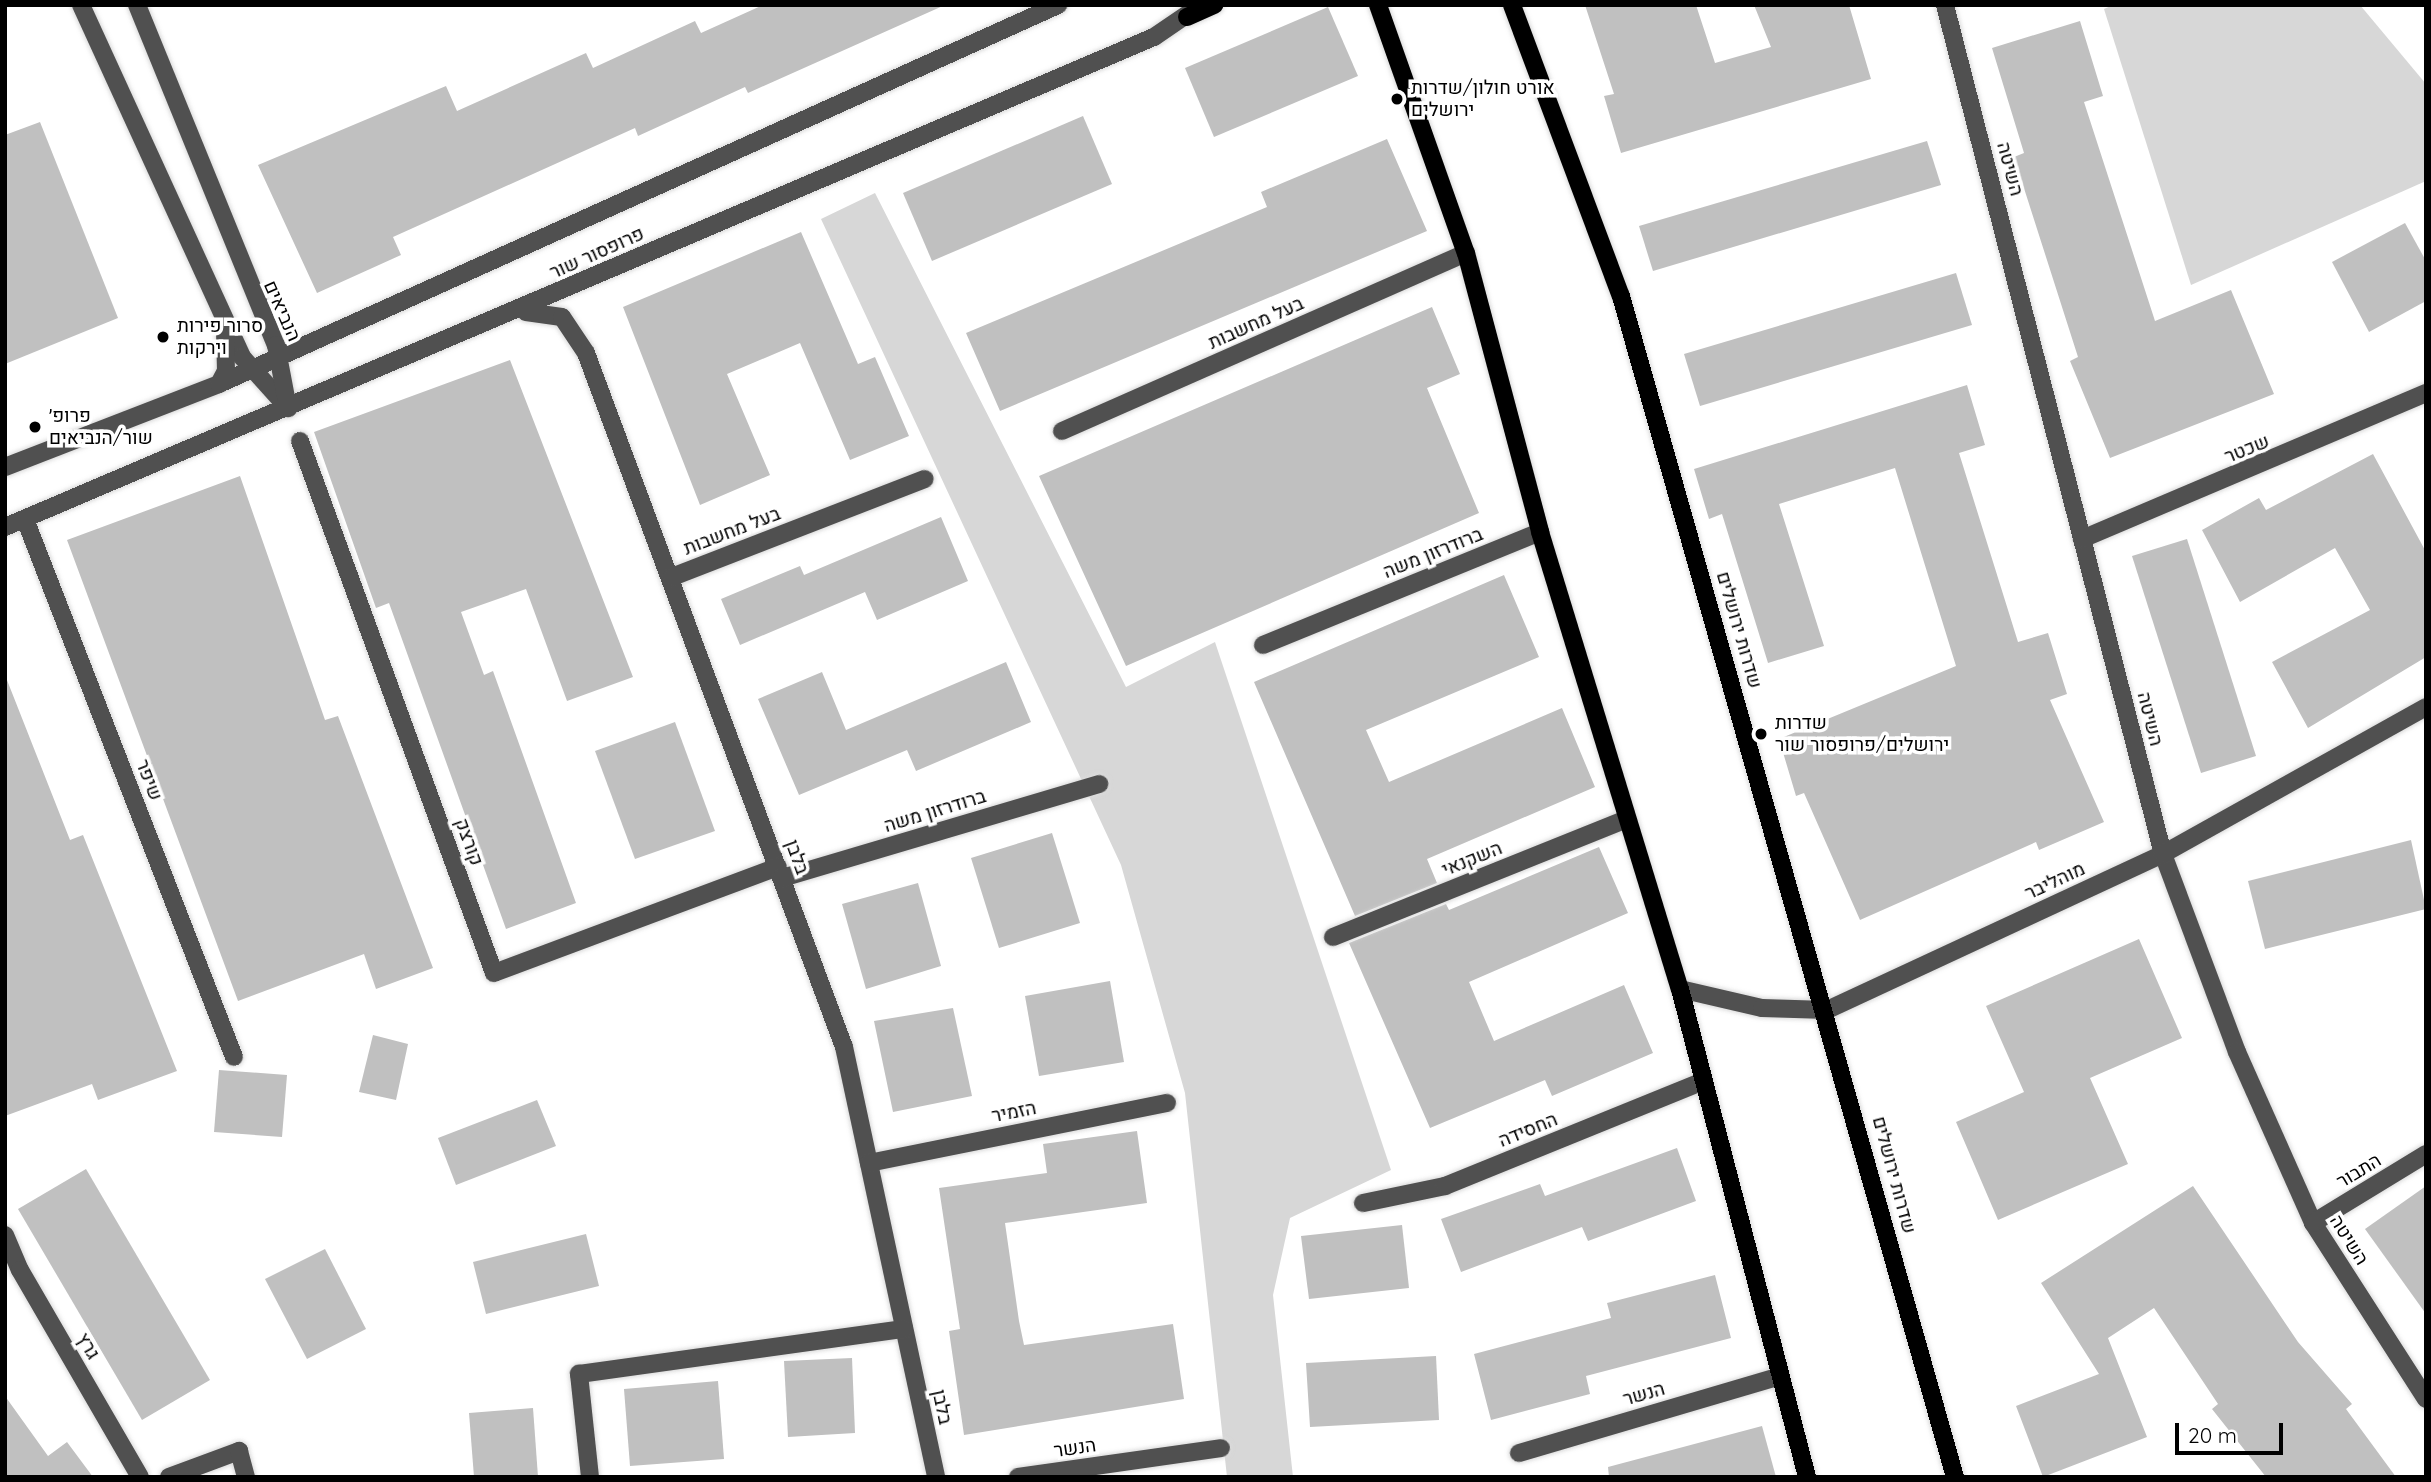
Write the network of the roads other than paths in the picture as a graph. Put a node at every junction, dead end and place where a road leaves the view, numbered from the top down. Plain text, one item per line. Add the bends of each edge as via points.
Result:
1 (81, 5) edge
2 (137, 5) edge
3 (1058, 5) edge
4 (1214, 5) edge
5 (1378, 5) edge
6 (1513, 5) edge
7 (1945, 5) edge
8 (1194, 11) edge
9 (1466, 253) junction
10 (519, 312) junction
11 (225, 322) junction
12 (279, 355) junction
13 (250, 368) junction
14 (219, 384) junction
15 (2426, 393) edge
16 (288, 408) junction
17 (1062, 431) dead end
18 (300, 441) dead end
19 (5, 467) edge
20 (925, 479) dead end
21 (25, 519) junction
22 (5, 527) edge
23 (1540, 532) junction
24 (2082, 539) junction
25 (672, 577) junction
26 (1263, 645) dead end
27 (2426, 707) edge
28 (1099, 784) dead end
29 (1626, 819) junction
30 (2163, 854) junction
31 (780, 872) junction
32 (1333, 937) dead end
33 (1680, 989) junction
34 (1827, 1010) junction
35 (234, 1057) dead end
36 (1704, 1081) junction
37 (1167, 1103) dead end
38 (2426, 1154) edge
39 (869, 1163) junction
40 (1363, 1203) dead end
41 (2313, 1223) junction
42 (5, 1235) edge
43 (904, 1329) junction
44 (1780, 1376) junction
45 (2426, 1399) edge
46 (1221, 1448) dead end
47 (1519, 1452) dead end
48 (140, 1477) edge
49 (169, 1477) edge
50 (246, 1477) edge
51 (590, 1477) edge
52 (936, 1477) edge
53 (1018, 1477) edge
54 (1807, 1477) edge
55 (1955, 1477) edge

1 - 11 street
2 - 12 street, הנביאים
3 - 12 street, פרופסור שור
4 - 8 main road
5 - 9 main road
6 - 34 main road, שדרות ירושלים via 1620,296
7 - 24 street, השיטה
8 - 10 street, פרופסור שור via 1154,37
9 - 17 street, בעל מחשבות
9 - 23 main road
10 - 16 street, פרופסור שור
10 - 25 street, בלבן via 548,312 572,324
11 - 13 street
11 - 14 street via 226,372
12 - 13 street, פרופסור שור
12 - 16 street, הנביאים
13 - 14 street, פרופסור שור
13 - 16 street
14 - 19 street, פרופסור שור
15 - 24 street, שכטר
16 - 21 street, פרופסור שור
18 - 31 street, קורצק via 494,973
20 - 25 street, בעל מחשבות
21 - 22 street, פרופסור שור
21 - 35 street, שיפר
23 - 26 street, ברודרזון משה
23 - 29 main road
24 - 30 street, השיטה
25 - 31 street, בלבן
27 - 30 street, מוהליבר
28 - 31 street, ברודרזון משה
29 - 32 street, השקנאי
29 - 33 main road
30 - 34 street, מוהליבר
30 - 41 street, השיטה via 2237,1052
31 - 39 street, בלבן via 844,1047
33 - 34 street, מוהליבר via 1762,1008
33 - 36 main road
34 - 55 main road, שדרות ירושלים
36 - 40 street, החסידה via 1444,1186
36 - 44 main road
37 - 39 street, הזמיר
38 - 41 street, התבור
39 - 43 street, בלבן
41 - 45 street, השיטה
42 - 48 street, גרץ
43 - 51 street via 579,1374
43 - 52 street, בלבן
44 - 47 street, הנשר
44 - 54 main road
46 - 53 street, הנשר
49 - 50 street via 239,1451

